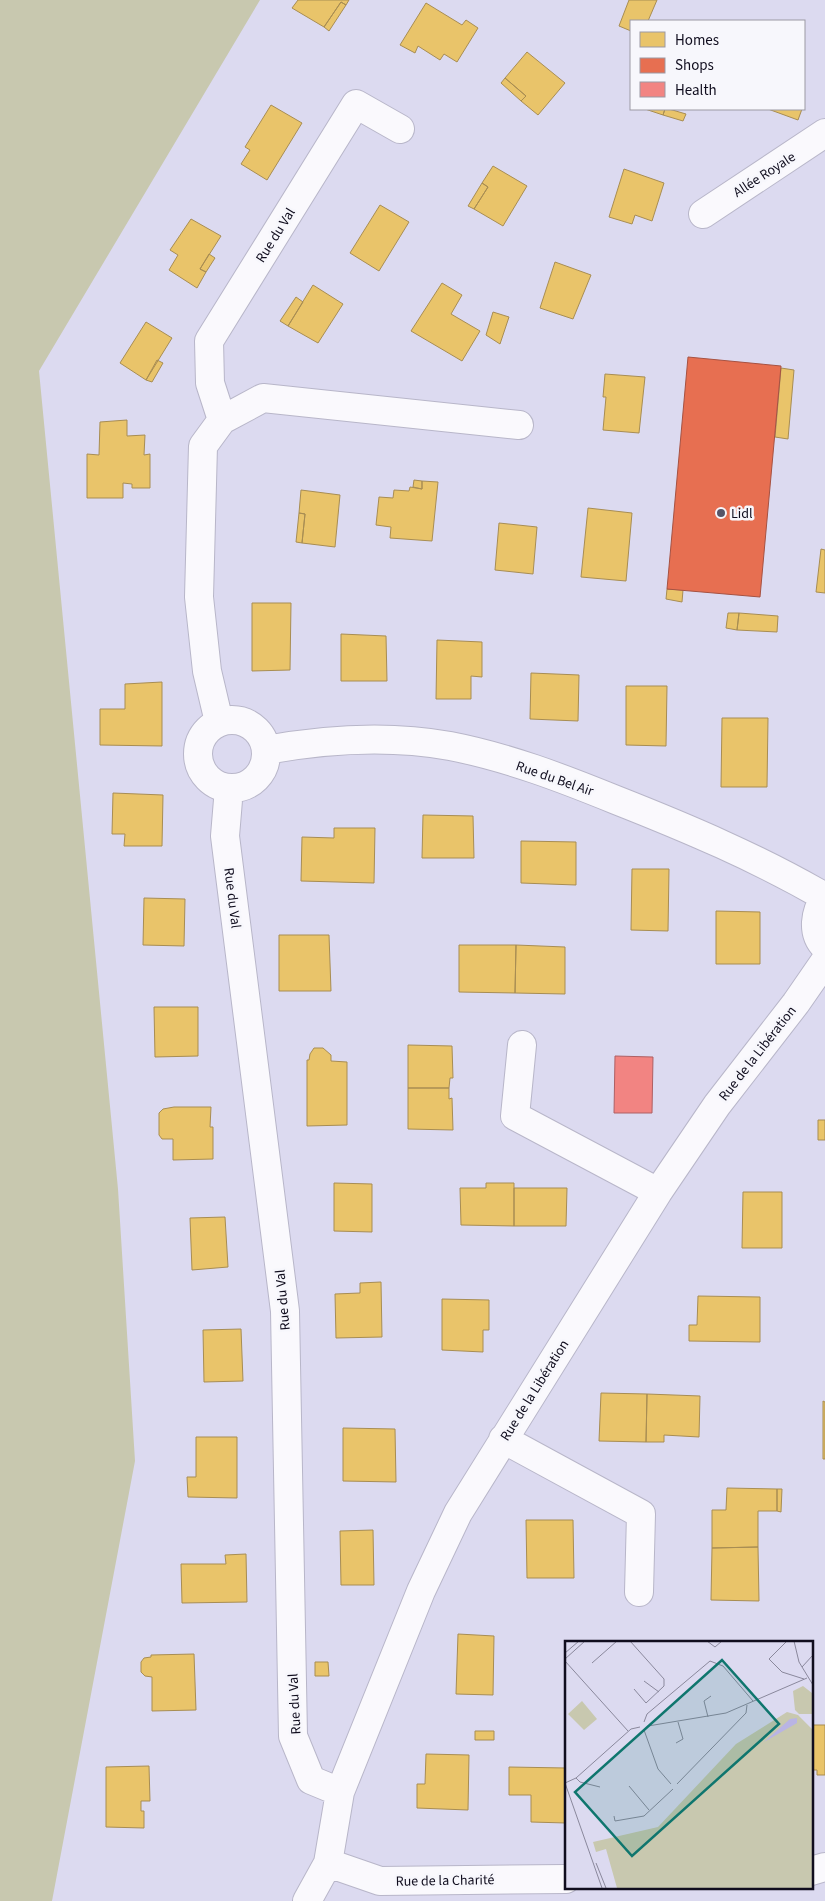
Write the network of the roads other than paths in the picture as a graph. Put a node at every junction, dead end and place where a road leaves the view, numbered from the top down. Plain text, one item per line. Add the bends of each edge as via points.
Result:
1 (400, 128) dead end
2 (825, 134) edge
3 (703, 214) dead end
4 (222, 420) junction
5 (519, 425) dead end
6 (219, 722) junction
7 (266, 750) junction
8 (229, 788) junction
9 (825, 897) edge
10 (825, 947) edge
11 (825, 961) edge
12 (522, 1044) dead end
13 (658, 1192) junction
14 (503, 1439) junction
15 (639, 1592) dead end
16 (340, 1792) junction
17 (328, 1863) junction
18 (825, 1867) edge
19 (812, 1870) edge
20 (565, 1878) edge
21 (307, 1901) edge

1 - 4 street, Rue du Val via 356,104 209,340 210,383
2 - 3 street, Allée Royale
4 - 5 street via 263,398
4 - 6 street via 203,446 199,596 207,671
6 - 7 street via 240,720 249,724 263,740
6 - 8 street via 202,737 198,760 208,779
7 - 8 street via 262,769 256,777 249,784
7 - 9 street, Rue du Bel Air via 316,741 403,741 451,746 546,772 674,823 776,869
8 - 16 street, Rue du Val via 225,836 285,1311 293,1736 310,1780
9 - 10 street via 815,920
11 - 13 street, Rue de la Libération via 717,1105
12 - 13 street via 514,1116
13 - 14 street, Rue de la Libération
14 - 15 street via 641,1514
14 - 16 street, Rue de la Libération via 458,1513 421,1591
16 - 17 street, Rue de la Libération
17 - 20 street, Rue de la Charité via 380,1881
17 - 21 street, Rue de la Libération
18 - 19 street

